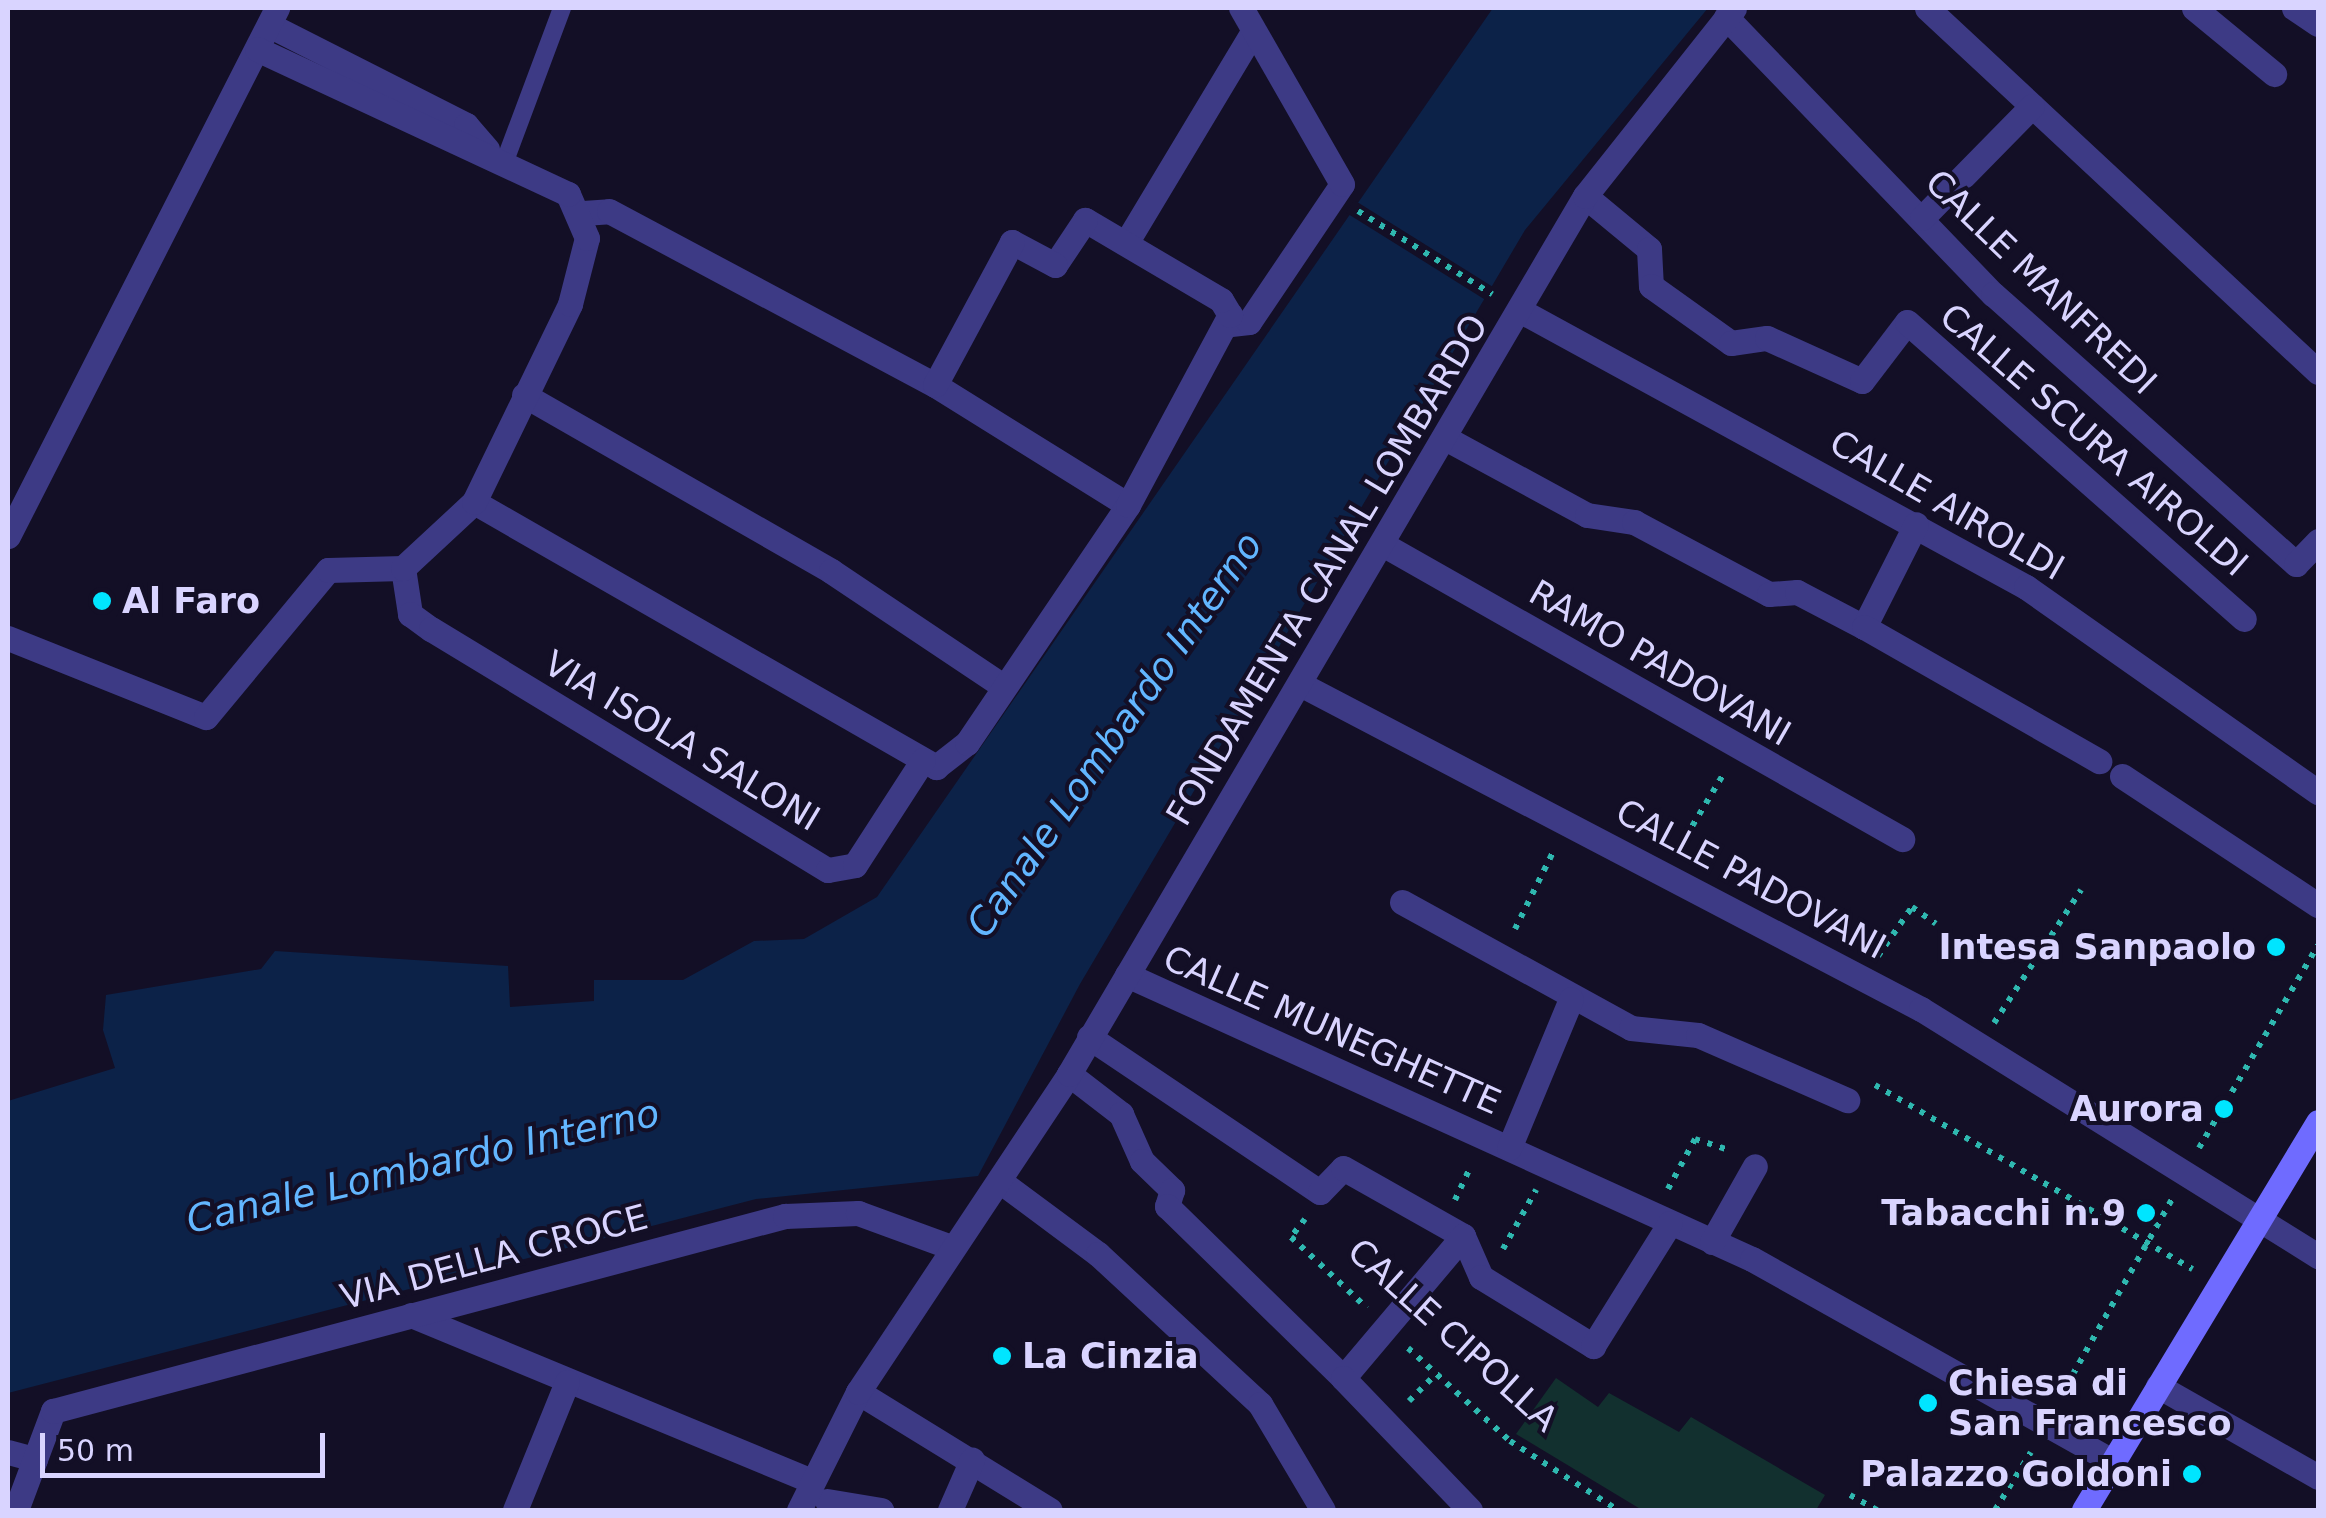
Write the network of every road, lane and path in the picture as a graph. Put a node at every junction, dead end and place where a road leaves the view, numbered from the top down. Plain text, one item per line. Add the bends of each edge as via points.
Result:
1 (562, 8) edge
2 (1241, 8) edge
3 (1927, 8) edge
4 (2194, 8) edge
5 (2294, 8) edge
6 (1730, 12) edge
7 (273, 16) edge
8 (2318, 24) edge
9 (1253, 32) junction
10 (258, 49) junction
11 (2274, 74) dead end
12 (2032, 106) junction
13 (497, 154) junction
14 (1585, 196) junction
15 (1350, 206) dead end
16 (583, 213) junction
17 (1922, 218) junction
18 (1126, 243) junction
19 (1489, 293) dead end
20 (1521, 311) junction
21 (1231, 324) junction
22 (2318, 372) edge
23 (936, 385) junction
24 (524, 395) junction
25 (1447, 439) junction
26 (474, 502) junction
27 (1128, 504) junction
28 (1916, 524) junction
29 (8, 536) edge
30 (2318, 540) edge
31 (1384, 545) junction
32 (403, 568) junction
33 (2244, 620) dead end
34 (1864, 628) junction
35 (8, 638) edge
36 (1300, 684) junction
37 (1004, 687) junction
38 (1737, 750) junction
39 (924, 760) junction
40 (2099, 761) dead end
41 (2122, 776) dead end
42 (2318, 792) edge
43 (1568, 822) junction
44 (1902, 839) dead end
45 (1664, 872) junction
46 (2080, 890) dead end
47 (1402, 902) dead end
48 (2318, 905) edge
49 (1936, 924) dead end
50 (2318, 945) edge
51 (1503, 952) junction
52 (1127, 975) junction
53 (1863, 978) junction
54 (1571, 998) junction
55 (1089, 1037) junction
56 (1977, 1049) junction
57 (1069, 1074) junction
58 (1847, 1100) joint
59 (2318, 1122) edge
60 (1484, 1138) junction
61 (1509, 1148) junction
62 (1755, 1166) joint
63 (1548, 1167) junction
64 (2186, 1173) junction
65 (1000, 1182) junction
66 (1320, 1192) junction
67 (2261, 1216) junction
68 (1661, 1220) junction
69 (1453, 1230) junction
70 (1712, 1242) junction
71 (2148, 1244) junction
72 (950, 1247) junction
73 (2318, 1256) edge
74 (1481, 1277) junction
75 (2219, 1285) junction
76 (411, 1315) junction
77 (1387, 1327) junction
78 (1343, 1378) junction
79 (568, 1382) junction
80 (2158, 1386) junction
81 (858, 1392) junction
82 (2047, 1426) junction
83 (8, 1452) edge
84 (35, 1459) junction
85 (972, 1460) junction
86 (2112, 1461) junction
87 (2318, 1477) edge
88 (825, 1494) junction
89 (1850, 1495) dead end
90 (16, 1510) edge
91 (515, 1510) edge
92 (799, 1510) edge
93 (881, 1510) edge
94 (950, 1510) edge
95 (1050, 1510) edge
96 (1323, 1510) edge
97 (1470, 1510) edge
98 (1618, 1510) edge
99 (1877, 1510) edge
100 (1995, 1510) edge
101 (2084, 1510) edge

1 - 13 lane
2 - 9 street
3 - 12 street
4 - 11 street
5 - 8 street
6 - 14 street, FONDAMENTA CANAL LOMBARDO
6 - 17 street, CALLE MANFREDI
7 - 10 street
7 - 13 street via 466,126
9 - 18 street
9 - 21 street via 1342,184 1248,322
10 - 13 street via 456,145
10 - 29 street
12 - 17 street
12 - 22 street
13 - 16 street
14 - 20 street, FONDAMENTA CANAL LOMBARDO
14 - 33 street, CALLE SCURA AIROLDI via 1649,249 1651,286 1730,343 1767,338 1862,381 1907,322
15 - 19 path
16 - 23 street via 609,211
16 - 24 street via 580,279
17 - 30 street, CALLE MANFREDI via 1993,294 2296,564
18 - 21 street via 1221,300
18 - 23 street via 1086,220 1055,265 1012,242
20 - 25 street, FONDAMENTA CANAL LOMBARDO
20 - 28 street, CALLE AIROLDI
21 - 27 street
23 - 27 street
24 - 26 street
24 - 37 street via 831,571
25 - 31 street, FONDAMENTA CANAL LOMBARDO
25 - 34 street via 1587,515 1634,522 1769,594 1797,592
26 - 32 street
26 - 39 street
27 - 37 street
28 - 34 street
28 - 42 street, CALLE AIROLDI via 2026,587
31 - 36 street, FONDAMENTA CANAL LOMBARDO
31 - 38 street, RAMO PADOVANI
32 - 35 street via 328,570 206,717
32 - 39 street, VIA ISOLA SALONI via 410,614 431,629 828,870 854,865
34 - 40 street
36 - 43 street, CALLE PADOVANI
36 - 52 street, FONDAMENTA CANAL LOMBARDO
37 - 39 street via 966,743 936,767
38 - 44 street, RAMO PADOVANI
38 - 45 path
41 - 48 street
43 - 45 street, CALLE PADOVANI
43 - 51 path
45 - 53 street, CALLE PADOVANI
46 - 56 path
47 - 51 street
49 - 53 path via 1912,907
50 - 64 path
51 - 54 street
52 - 55 street, FONDAMENTA CANAL LOMBARDO
52 - 60 street, CALLE MUNEGHETTE
53 - 56 street, CALLE PADOVANI
54 - 58 street via 1631,1028 1698,1035
54 - 61 street, CALLE MUNEGHETTE
55 - 57 street, FONDAMENTA CANAL LOMBARDO
55 - 66 street
56 - 64 street, CALLE PADOVANI
57 - 65 street, FONDAMENTA CANAL LOMBARDO
57 - 78 street via 1121,1114 1142,1162 1172,1190 1166,1206
58 - 71 path via 1863,1078
59 - 67 street
60 - 61 street, CALLE MUNEGHETTE
60 - 69 path
61 - 63 street, CALLE MUNEGHETTE
62 - 68 path via 1696,1139
62 - 70 street
63 - 68 street, CALLE MUNEGHETTE
63 - 74 path
64 - 67 street, CALLE PADOVANI
64 - 71 path
65 - 72 street, FONDAMENTA CANAL LOMBARDO
65 - 96 street via 1098,1254 1260,1404
66 - 69 street, CALLE CIPOLLA via 1344,1168
66 - 77 path, CALLE CIPOLLA via 1291,1237
67 - 73 street, CALLE PADOVANI
67 - 75 street
68 - 70 street, CALLE MUNEGHETTE
68 - 74 street, CALLE CIPOLLA via 1593,1346
69 - 74 street, CALLE CIPOLLA
69 - 77 street
70 - 82 street, CALLE MUNEGHETTE
71 - 75 path
71 - 82 path via 2084,1340
72 - 76 street, VIA DELLA CROCE via 858,1213 786,1216
72 - 81 street, FONDAMENTA CANAL LOMBARDO
75 - 80 street
76 - 79 street
76 - 84 street, VIA DELLA CROCE via 53,1411
77 - 78 street
77 - 98 path, CALLE CIPOLLA via 1510,1441
78 - 97 street
79 - 88 street
79 - 91 street
80 - 86 street
80 - 87 street
81 - 85 street
81 - 88 street, FONDAMENTA CANAL LOMBARDO
82 - 86 street, CALLE MUNEGHETTE
82 - 100 path
83 - 84 street
84 - 90 street
85 - 94 street
85 - 95 street
86 - 101 street
88 - 92 street, FONDAMENTA CANAL LOMBARDO
88 - 93 street
89 - 99 path

